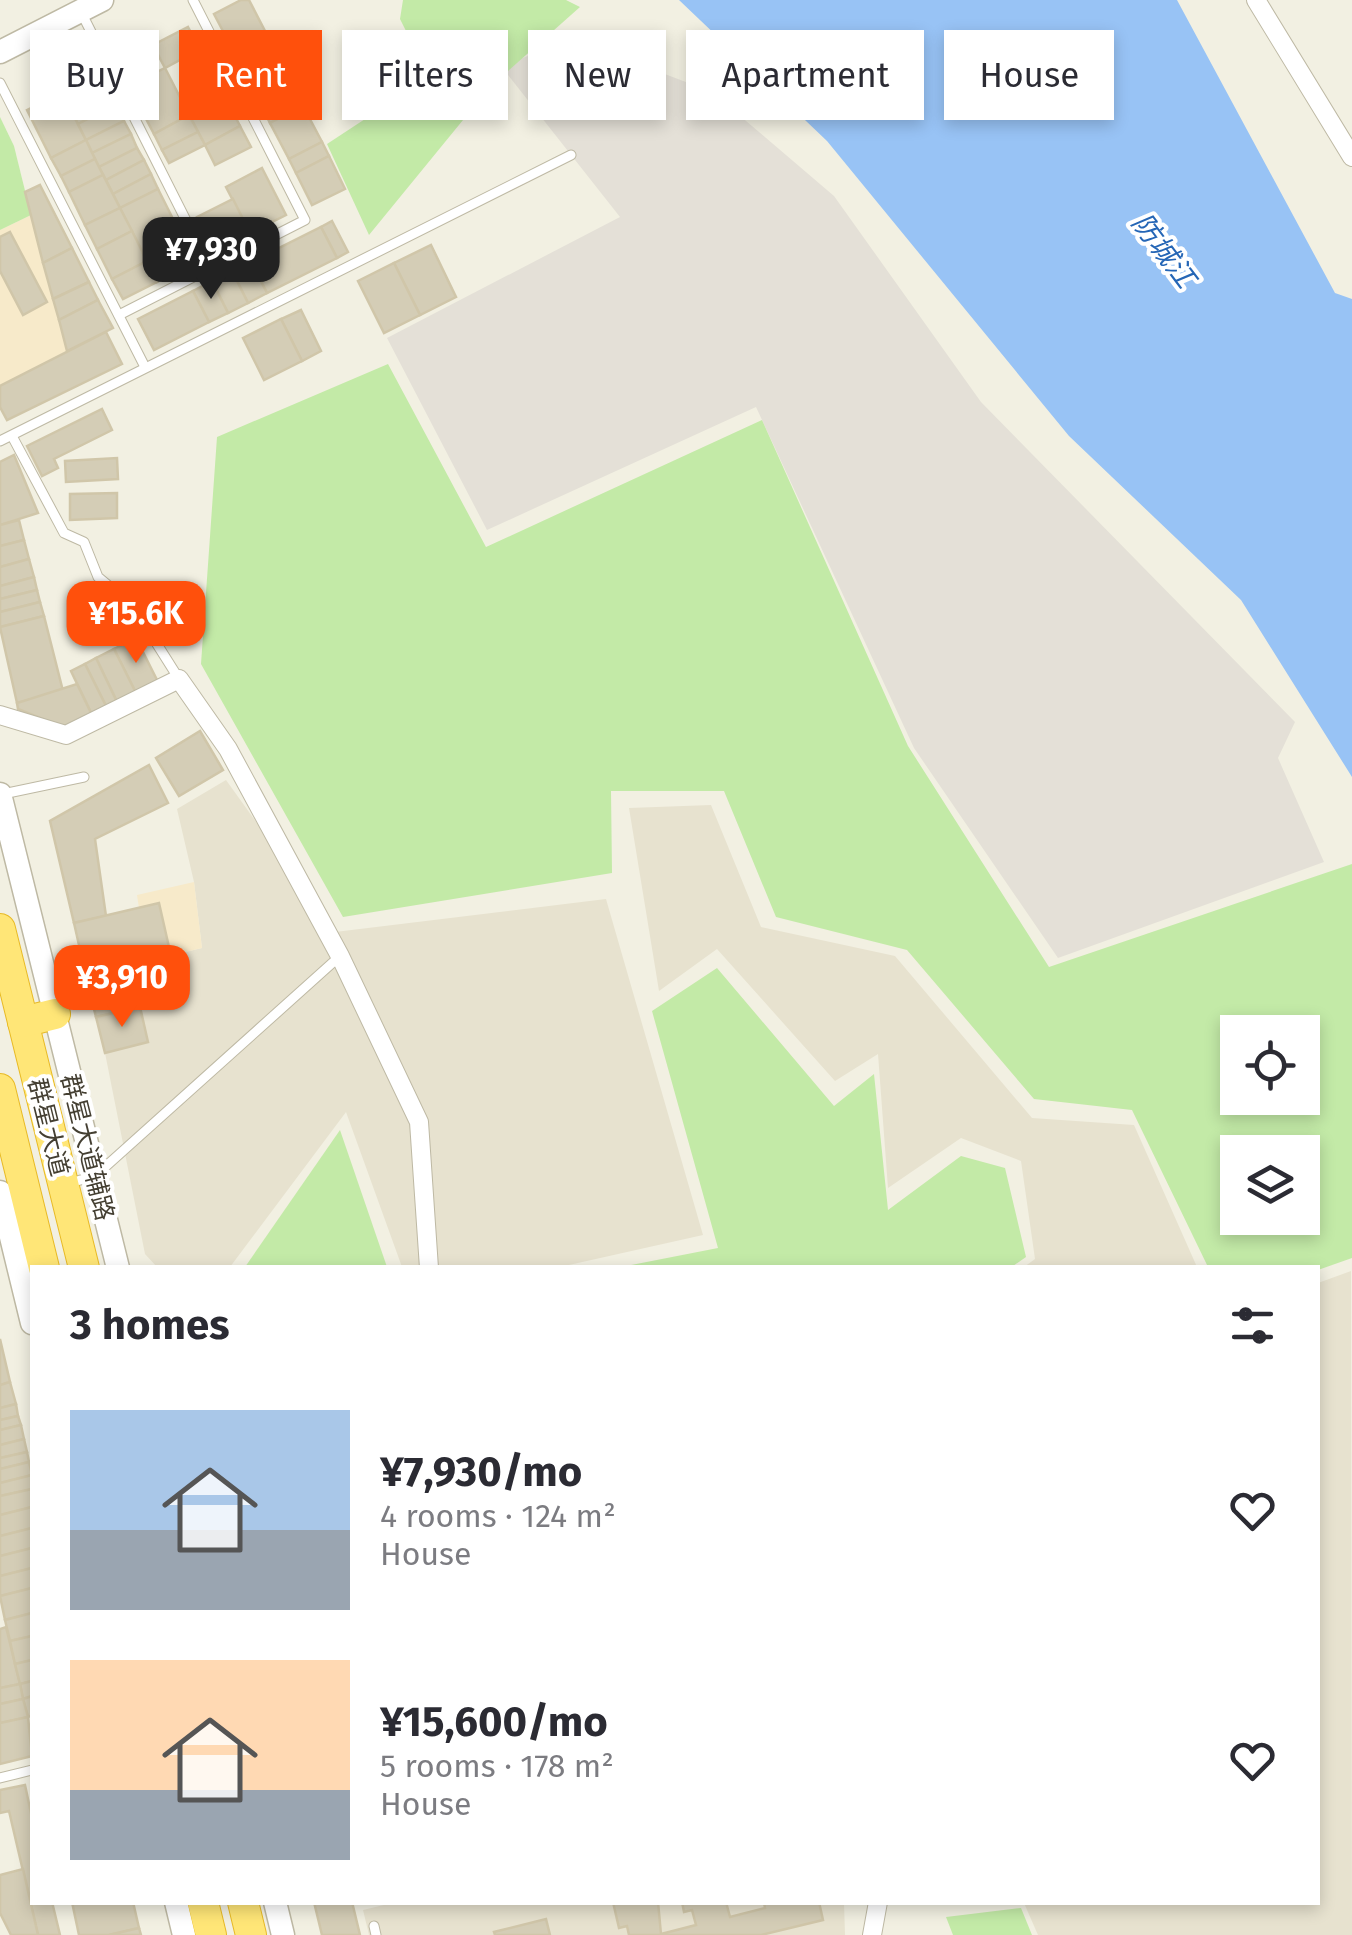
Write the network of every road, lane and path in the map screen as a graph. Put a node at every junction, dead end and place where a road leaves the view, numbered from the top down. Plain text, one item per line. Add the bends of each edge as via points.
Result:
1 (102, 0) edge
2 (193, 0) edge
3 (1256, 0) edge
4 (80, 11) junction
5 (0, 52) edge
6 (0, 83) edge
7 (572, 155) dead end
8 (1352, 157) edge
9 (210, 268) junction
10 (119, 316) junction
11 (145, 367) junction
12 (12, 436) junction
13 (0, 442) edge
14 (179, 679) junction
15 (0, 715) edge
16 (84, 776) dead end
17 (0, 794) edge
18 (0, 929) edge
19 (340, 956) junction
20 (55, 1014) junction
21 (23, 1022) junction
22 (2, 1102) edge
23 (95, 1176) junction
24 (64, 1184) junction
25 (8, 1203) edge
26 (42, 1265) edge
27 (83, 1265) edge
28 (117, 1265) edge
29 (429, 1265) edge
30 (30, 1313) edge
31 (30, 1770) edge
32 (0, 1778) edge
33 (177, 1905) edge
34 (204, 1905) edge
35 (244, 1905) edge
36 (276, 1905) edge
37 (877, 1905) edge
38 (184, 1935) edge
39 (211, 1935) edge
40 (252, 1935) edge
41 (283, 1935) edge
42 (872, 1935) edge

1 - 4 street
2 - 9 lane via 304,220
3 - 8 street
4 - 5 street
4 - 9 lane
6 - 10 lane
7 - 11 lane
9 - 10 lane
10 - 11 lane
11 - 12 lane
12 - 13 lane
12 - 14 lane via 64,533 84,542 98,577 132,606
14 - 15 street via 66,734
14 - 19 street via 228,749
16 - 17 lane
17 - 20 street, 群星大道辅路
18 - 21 highway, 群星大道
19 - 23 lane
19 - 29 street via 419,1122
20 - 21 highway
20 - 23 street, 群星大道辅路
21 - 24 highway, 群星大道
22 - 25 highway, 群星大道
23 - 24 lane
23 - 28 street, 群星大道辅路
24 - 27 highway, 群星大道
25 - 26 highway, 群星大道
25 - 30 street
31 - 32 lane
33 - 38 street
34 - 39 highway
35 - 40 highway
36 - 41 street
37 - 42 street

